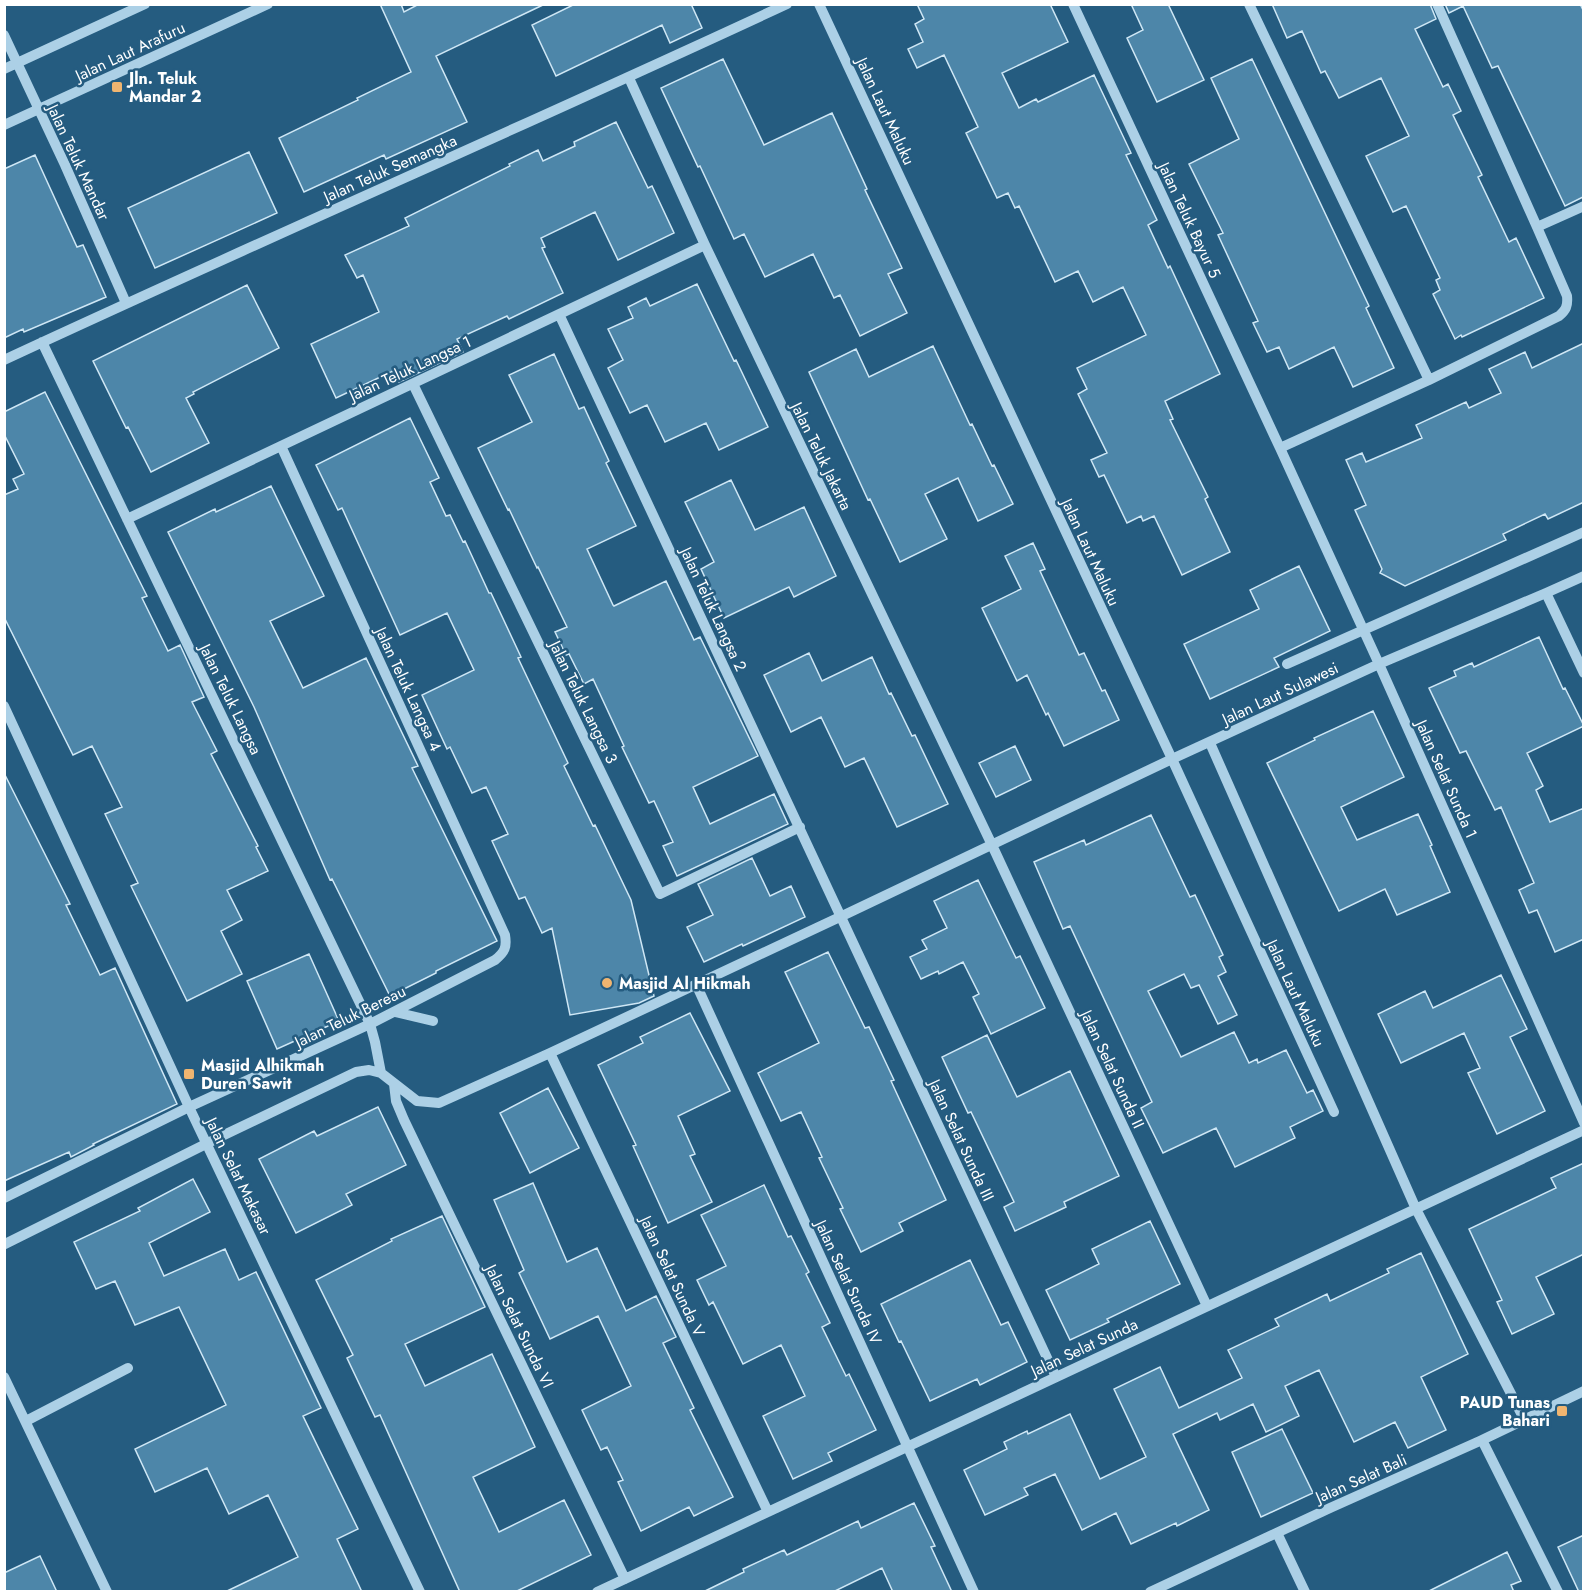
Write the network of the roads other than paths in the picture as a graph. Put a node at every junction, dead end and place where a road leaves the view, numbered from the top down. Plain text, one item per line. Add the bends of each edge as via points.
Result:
1 (146, 4) edge
2 (268, 4) edge
3 (787, 4) edge
4 (819, 4) edge
5 (1073, 4) edge
6 (1248, 4) edge
7 (1437, 4) edge
8 (4, 35) edge
9 (17, 63) junction
10 (4, 69) edge
11 (629, 78) junction
12 (39, 110) junction
13 (4, 125) edge
14 (1584, 207) edge
15 (1537, 227) junction
16 (705, 245) junction
17 (126, 303) junction
18 (559, 314) junction
19 (42, 342) junction
20 (4, 360) edge
21 (1429, 380) junction
22 (413, 384) junction
23 (281, 446) junction
24 (1280, 448) junction
25 (127, 519) junction
26 (1584, 532) edge
27 (1584, 576) edge
28 (1546, 593) junction
29 (1363, 630) junction
30 (1287, 664) dead end
31 (1379, 664) junction
32 (1584, 674) edge
33 (4, 706) edge
34 (1210, 743) junction
35 (1172, 759) junction
36 (800, 826) junction
37 (992, 845) junction
38 (842, 916) junction
39 (507, 945) joint
40 (696, 984) junction
41 (395, 1012) junction
42 (433, 1022) dead end
43 (370, 1024) junction
44 (550, 1053) junction
45 (381, 1073) junction
46 (393, 1084) junction
47 (189, 1107) junction
48 (1334, 1112) dead end
49 (1584, 1123) edge
50 (1584, 1130) edge
51 (207, 1144) junction
52 (4, 1198) edge
53 (1416, 1209) junction
54 (5, 1244) edge
55 (1207, 1306) junction
56 (128, 1368) dead end
57 (4, 1377) edge
58 (1056, 1377) junction
59 (1584, 1391) edge
60 (1524, 1419) junction
61 (26, 1420) junction
62 (1482, 1440) junction
63 (908, 1446) junction
64 (768, 1512) junction
65 (1277, 1533) junction
66 (625, 1579) junction
67 (107, 1592) edge
68 (420, 1592) edge
69 (597, 1592) edge
70 (974, 1592) edge
71 (1150, 1592) edge
72 (1305, 1592) edge
73 (1558, 1592) edge

1 - 9 street
2 - 12 street, Jalan Laut Arafuru
3 - 11 street, Jalan Teluk Semangka
4 - 35 street, Jalan Laut Maluku
5 - 24 street, Jalan Teluk Bayur 5
6 - 21 street
7 - 15 street
8 - 9 street, Jalan Teluk Mandar
9 - 10 street
9 - 12 street, Jalan Teluk Mandar
11 - 16 street, Jalan Teluk Jakarta
11 - 17 street, Jalan Teluk Semangka
12 - 13 street, Jalan Laut Arafuru
12 - 17 street, Jalan Teluk Mandar
14 - 15 street
15 - 21 street via 1567,296 1566,310
16 - 18 street, Jalan Teluk Langsa 1
16 - 37 street, Jalan Teluk Jakarta
17 - 19 street, Jalan Teluk Semangka
18 - 22 street, Jalan Teluk Langsa 1
18 - 36 street, Jalan Teluk Langsa 2
19 - 20 street, Jalan Teluk Semangka
19 - 25 street, Jalan Teluk Langsa
21 - 24 street
22 - 23 street, Jalan Teluk Langsa 1
22 - 36 street, Jalan Teluk Langsa 3 via 660,894
23 - 25 street, Jalan Teluk Langsa 1
23 - 39 street, Jalan Teluk Langsa 4
24 - 29 street, Jalan Selat Sunda 1
25 - 43 street, Jalan Teluk Langsa
26 - 29 street, Jalan Laut Sulawesi
27 - 28 street, Jalan Laut Sulawesi
28 - 31 street, Jalan Laut Sulawesi
28 - 32 street
29 - 30 street, Jalan Laut Sulawesi
29 - 31 street, Jalan Selat Sunda 1
31 - 34 street, Jalan Laut Sulawesi
31 - 49 street, Jalan Selat Sunda 1
33 - 47 street, Jalan Selat Makasar
34 - 35 street, Jalan Laut Sulawesi
34 - 53 street, Jalan Laut Maluku
35 - 37 street, Jalan Laut Sulawesi
35 - 48 street, Jalan Laut Maluku
36 - 38 street, Jalan Teluk Langsa 2
37 - 38 street, Jalan Laut Sulawesi
37 - 55 street, Jalan Selat Sunda II
38 - 40 street, Jalan Laut Sulawesi
38 - 58 street, Jalan Selat Sunda III
39 - 41 street, Jalan Teluk Bereau via 495,960
40 - 44 street, Jalan Laut Sulawesi
40 - 63 street, Jalan Selat Sunda IV
41 - 42 street
41 - 43 street, Jalan Teluk Bereau
43 - 45 street, Jalan Teluk Langsa
43 - 47 street, Jalan Teluk Bereau
44 - 46 street, Jalan Laut Sulawesi via 439,1103 417,1101
44 - 64 street, Jalan Selat Sunda V
45 - 46 street, Jalan Laut Sulawesi
45 - 51 street via 356,1072
46 - 66 street, Jalan Selat Sunda VI via 404,1120
47 - 51 street, Jalan Selat Makasar
47 - 52 street, Jalan Teluk Bereau
50 - 53 street, Jalan Selat Sunda
51 - 54 street
51 - 68 street, Jalan Selat Makasar
53 - 55 street, Jalan Selat Sunda
53 - 60 street, Jalan Laut Maluku
55 - 58 street, Jalan Selat Sunda
56 - 61 street
57 - 61 street
58 - 63 street, Jalan Selat Sunda
59 - 60 street, Jalan Selat Bali
60 - 62 street, Jalan Selat Bali
61 - 67 street
62 - 65 street, Jalan Selat Bali
62 - 73 street
63 - 64 street, Jalan Selat Sunda
63 - 70 street, Jalan Selat Sunda IV
64 - 66 street, Jalan Selat Sunda
65 - 71 street, Jalan Selat Bali
65 - 72 street
66 - 69 street, Jalan Selat Sunda

